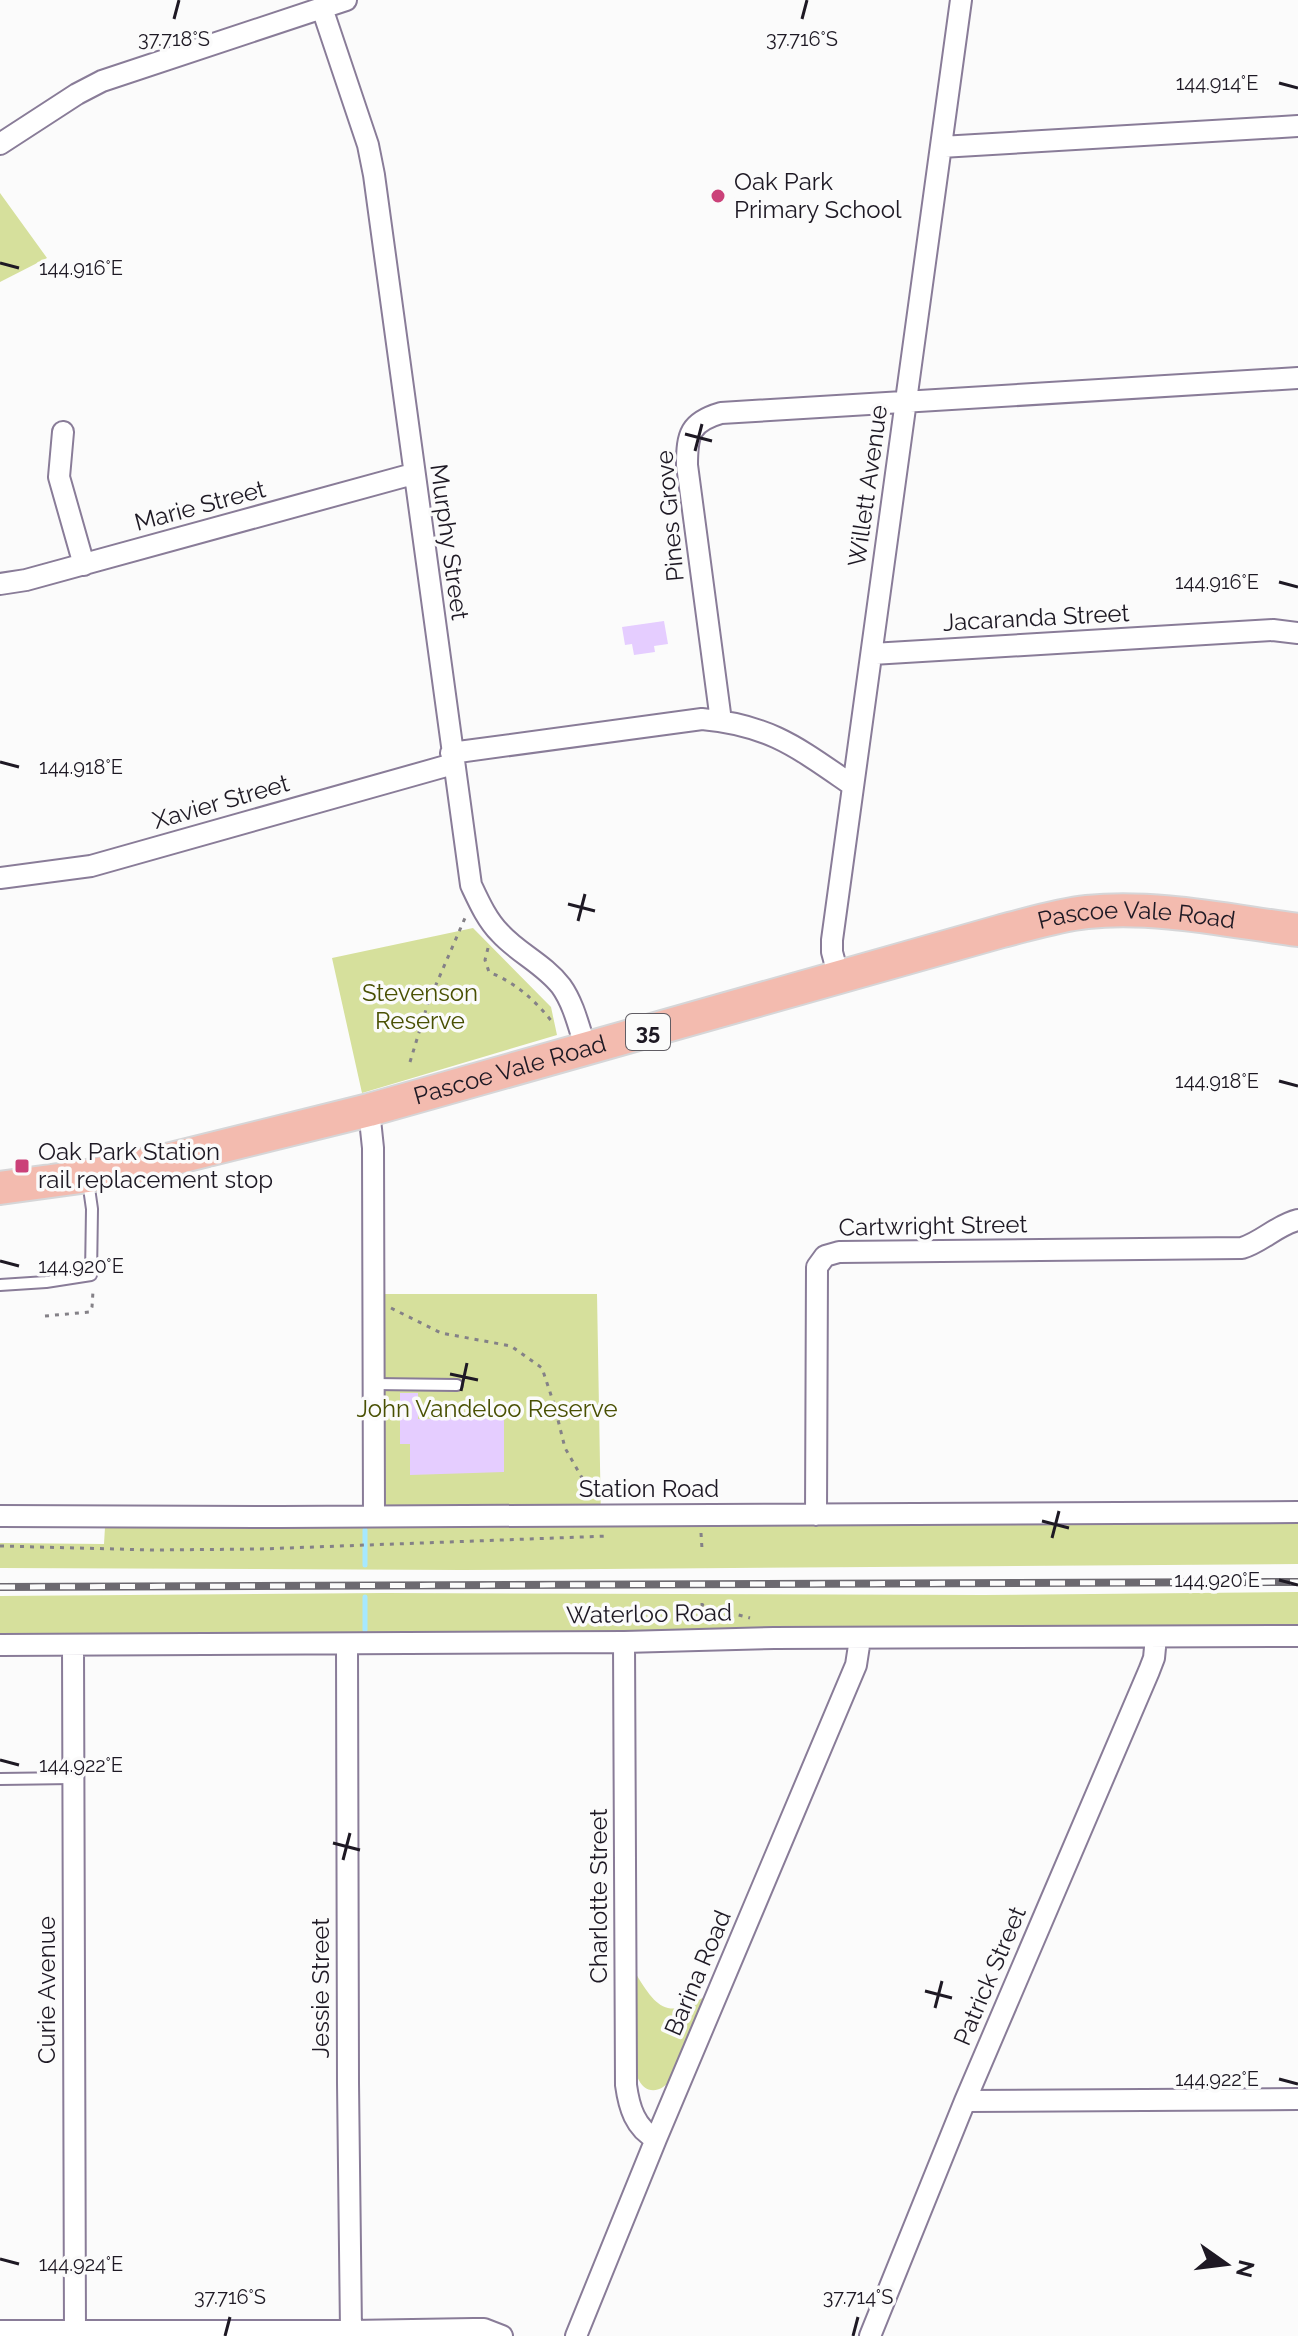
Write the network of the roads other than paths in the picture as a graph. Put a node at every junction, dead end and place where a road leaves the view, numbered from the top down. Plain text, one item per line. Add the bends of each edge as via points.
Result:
1 (346, 0) edge
2 (961, 0) edge
3 (322, 8) junction
4 (1298, 126) edge
5 (0, 144) edge
6 (941, 147) junction
7 (1298, 378) edge
8 (906, 402) junction
9 (63, 432) dead end
10 (413, 474) junction
11 (84, 565) junction
12 (0, 584) edge
13 (1298, 633) edge
14 (872, 654) junction
15 (721, 721) junction
16 (452, 758) junction
17 (852, 785) junction
18 (0, 878) edge
19 (1298, 930) edge
20 (839, 978) junction
21 (586, 1049) junction
22 (369, 1110) junction
23 (88, 1176) junction
24 (0, 1188) edge
25 (1298, 1220) edge
26 (0, 1285) edge
27 (374, 1384) junction
28 (457, 1385) dead end
29 (1298, 1512) edge
30 (374, 1515) junction
31 (816, 1515) junction
32 (0, 1516) edge
33 (1298, 1636) edge
34 (1156, 1637) junction
35 (860, 1639) junction
36 (624, 1642) junction
37 (347, 1644) junction
38 (0, 1645) edge
39 (73, 1645) junction
40 (73, 1778) junction
41 (0, 1779) edge
42 (1298, 2099) edge
43 (965, 2101) junction
44 (656, 2139) junction
45 (0, 2331) edge
46 (351, 2331) junction
47 (75, 2333) edge
48 (576, 2333) edge
49 (502, 2336) edge
50 (870, 2336) edge

1 - 3 street
2 - 6 street, Willett Avenue
3 - 5 street via 102,81
3 - 10 street, Murphy Street via 374,175
4 - 6 street
6 - 8 street, Willett Avenue
7 - 8 street
8 - 14 street, Willett Avenue
8 - 15 street, Pines Grove via 721,413 693,427 687,465
9 - 11 street via 59,477
10 - 11 street, Marie Street
10 - 16 street, Murphy Street
11 - 12 street, Marie Street
13 - 14 street, Jacaranda Street via 1273,630
14 - 17 street, Willett Avenue
15 - 16 street, Xavier Street via 679,722
15 - 17 street, Xavier Street via 779,737
16 - 18 street, Xavier Street via 91,866
16 - 21 street, Murphy Street via 475,894 499,933 566,993
17 - 20 street, Willett Avenue via 832,940
19 - 20 main road, Pascoe Vale Road / 35 via 1147,912 1083,913
20 - 21 main road, Pascoe Vale Road / 35
21 - 22 main road, Pascoe Vale Road / 35
22 - 23 main road, Pascoe Vale Road / 35
22 - 27 street
23 - 24 main road, Pascoe Vale Road / 35
23 - 26 lane via 91,1275
25 - 31 street, Cartwright Street via 1242,1248 825,1256 816,1282
27 - 28 lane
27 - 30 street
29 - 31 street, Station Road
30 - 31 street, Station Road
30 - 32 street, Station Road
33 - 34 street, Waterloo Road
34 - 35 street, Waterloo Road
34 - 43 street, Patrick Street via 1149,1671
35 - 36 street, Waterloo Road
35 - 44 street, Barina Road via 856,1665
36 - 37 street, Waterloo Road
36 - 44 street, Charlotte Street via 626,2085 635,2119
37 - 39 street, Waterloo Road
37 - 46 street, Jessie Street
38 - 39 street, Waterloo Road
39 - 40 street, Curie Avenue
40 - 41 lane
40 - 47 street, Curie Avenue
42 - 43 street
43 - 50 street, Patrick Street
44 - 48 street, Barina Road
45 - 47 street
46 - 47 street
46 - 49 street via 484,2329

